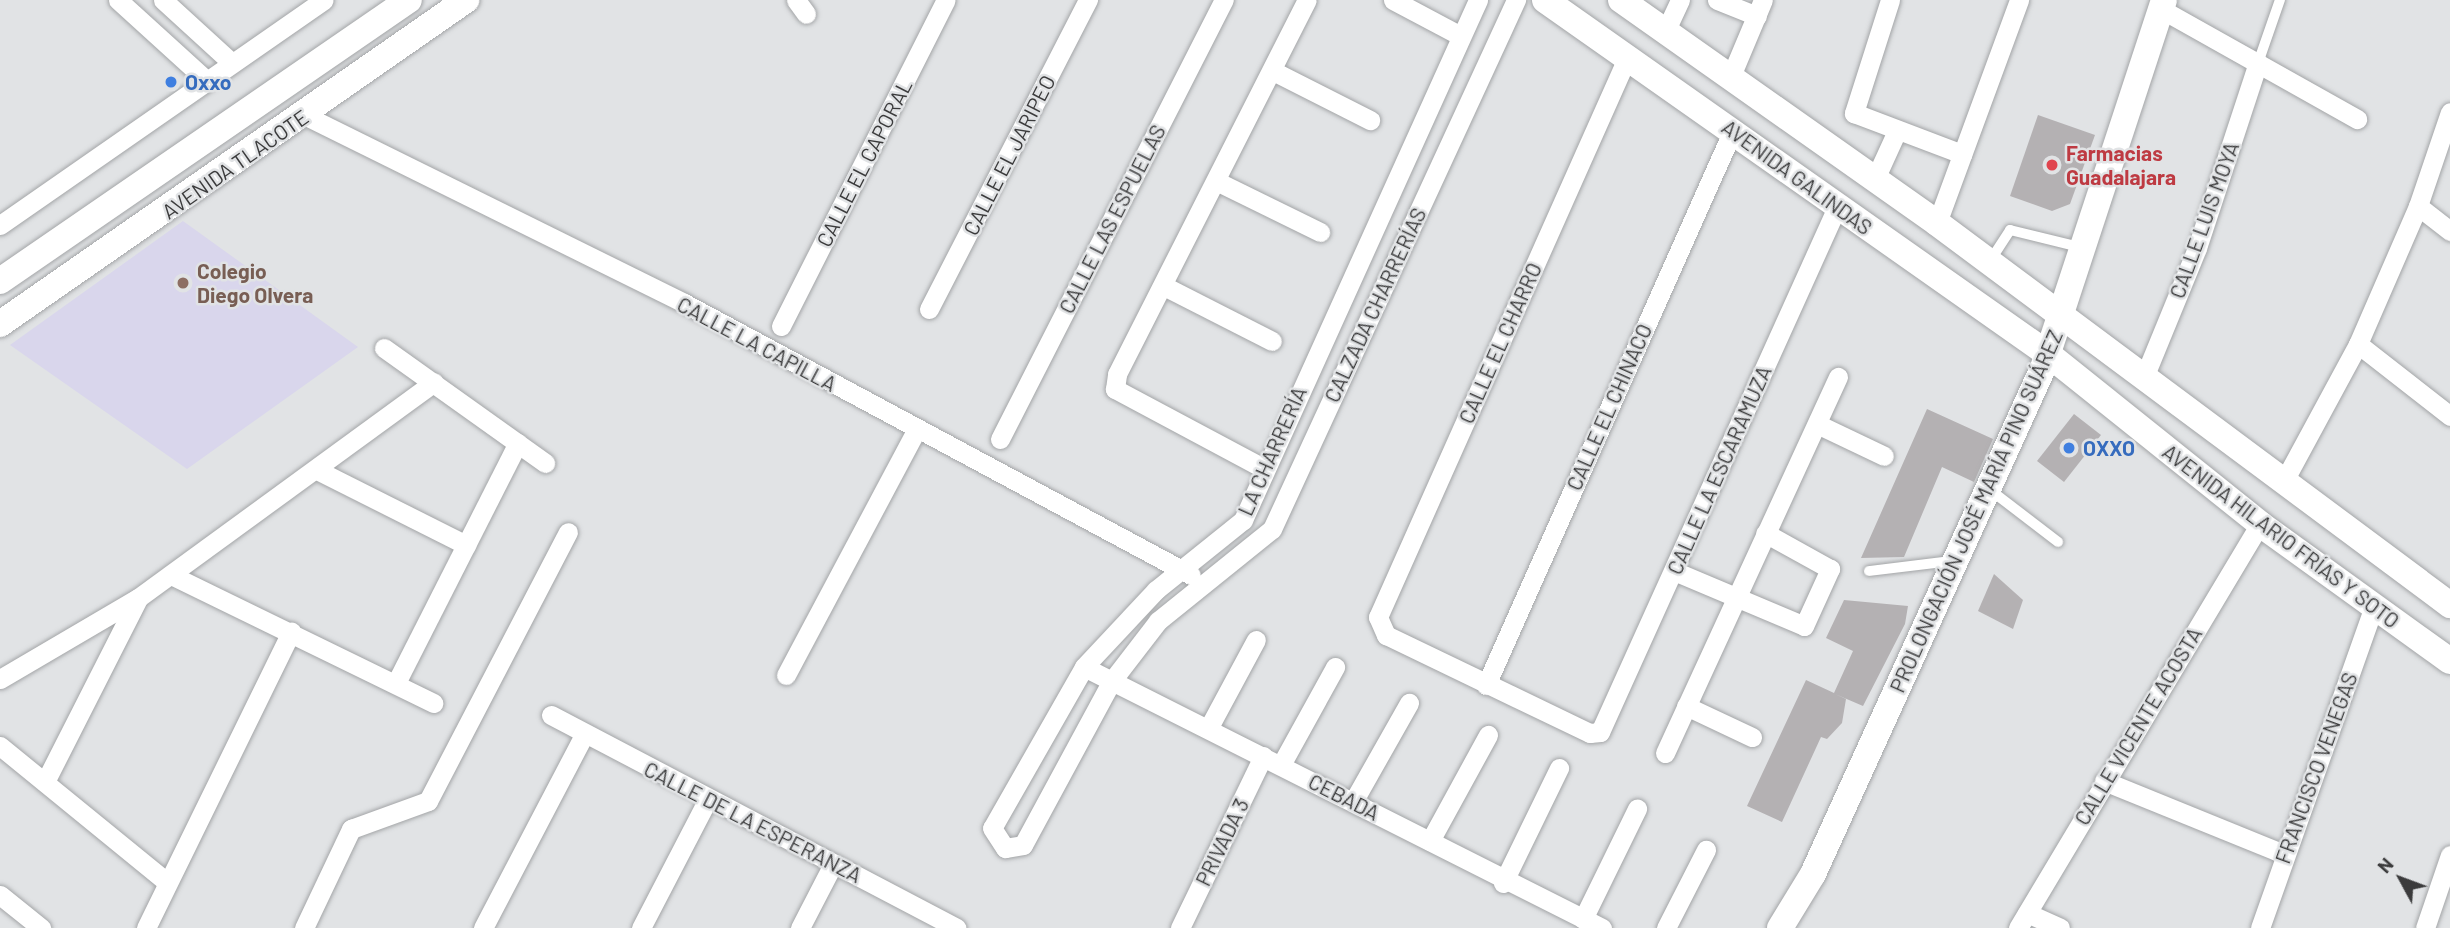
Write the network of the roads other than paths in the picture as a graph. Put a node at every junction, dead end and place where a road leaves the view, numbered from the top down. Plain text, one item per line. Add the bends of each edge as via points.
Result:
1 (118, 0) edge
2 (163, 0) edge
3 (324, 0) edge
4 (409, 0) edge
5 (466, 0) edge
6 (946, 0) edge
7 (1088, 0) edge
8 (1224, 0) edge
9 (1307, 0) edge
10 (1393, 0) edge
11 (1478, 0) edge
12 (1516, 0) edge
13 (1545, 0) edge
14 (1621, 0) edge
15 (1680, 0) edge
16 (1717, 0) edge
17 (1889, 0) edge
18 (2018, 0) edge
19 (2280, 0) edge
20 (2163, 4) edge
21 (1760, 8) edge
22 (1666, 30) junction
23 (1461, 36) junction
24 (1627, 58) junction
25 (232, 63) junction
26 (2258, 63) junction
27 (1273, 71) junction
28 (1731, 76) junction
29 (206, 80) junction
30 (2450, 112) edge
31 (306, 116) junction
32 (2357, 119) dead end
33 (1370, 121) dead end
34 (1733, 130) junction
35 (1896, 133) junction
36 (1962, 155) junction
37 (1875, 179) junction
38 (1216, 181) junction
39 (2418, 206) junction
40 (1836, 207) junction
41 (1937, 223) junction
42 (0, 225) edge
43 (2450, 231) edge
44 (1320, 232) dead end
45 (2084, 248) junction
46 (1989, 262) junction
47 (0, 281) edge
48 (1164, 286) junction
49 (929, 309) dead end
50 (2062, 318) junction
51 (0, 324) edge
52 (781, 326) dead end
53 (1272, 341) dead end
54 (2358, 344) junction
55 (384, 348) dead end
56 (2048, 355) junction
57 (2145, 375) junction
58 (1838, 377) dead end
59 (434, 382) junction
60 (2450, 416) edge
61 (1817, 424) junction
62 (916, 430) junction
63 (1000, 439) dead end
64 (519, 443) junction
65 (1884, 456) dead end
66 (545, 463) dead end
67 (1263, 468) junction
68 (317, 470) junction
69 (2284, 481) junction
70 (1988, 489) junction
71 (2260, 524) junction
72 (568, 532) dead end
73 (1765, 533) junction
74 (2058, 542) dead end
75 (466, 544) junction
76 (1955, 561) junction
77 (1182, 568) junction
78 (1674, 570) junction
79 (1869, 571) dead end
80 (171, 575) junction
81 (1202, 584) junction
82 (1738, 595) junction
83 (138, 598) junction
84 (2450, 605) edge
85 (2374, 609) junction
86 (291, 632) junction
87 (1256, 640) dead end
88 (2450, 661) edge
89 (1084, 667) junction
90 (1335, 667) dead end
91 (786, 675) dead end
92 (0, 679) edge
93 (1111, 682) junction
94 (396, 683) junction
95 (1486, 685) junction
96 (434, 703) dead end
97 (1409, 703) dead end
98 (1686, 706) junction
99 (551, 715) dead end
100 (1208, 729) junction
101 (1488, 734) dead end
102 (584, 735) junction
103 (1752, 737) dead end
104 (0, 746) edge
105 (1665, 753) dead end
106 (1263, 756) junction
107 (1281, 765) junction
108 (1559, 768) dead end
109 (2104, 781) junction
110 (45, 782) junction
111 (708, 799) junction
112 (1353, 802) junction
113 (1637, 809) dead end
114 (1430, 841) junction
115 (1706, 850) dead end
116 (2284, 854) junction
117 (2450, 855) edge
118 (833, 864) junction
119 (167, 883) junction
120 (1503, 883) junction
121 (0, 895) edge
122 (1562, 910) junction
123 (1583, 919) junction
124 (2022, 921) edge
125 (41, 928) edge
126 (146, 928) edge
127 (304, 928) edge
128 (483, 928) edge
129 (642, 928) edge
130 (800, 928) edge
131 (955, 928) edge
132 (1180, 928) edge
133 (1553, 928) edge
134 (1602, 928) edge
135 (1666, 928) edge
136 (1780, 928) edge
137 (2060, 928) edge
138 (2260, 928) edge
139 (2425, 928) edge

1 - 29 street
2 - 25 street
3 - 25 street
4 - 47 street, AVENIDA TLACOTE
5 - 31 street, AVENIDA TLACOTE
6 - 52 street, CALLE EL CAPORAL
7 - 49 street, CALLE EL JARIPEO
8 - 63 street, CALLE LAS ESPUELAS
9 - 27 street
10 - 23 street
11 - 23 street, LA CHARRERÍA
12 - 81 street, CALZADA CHARRERÍAS via 1272,529
13 - 24 street, AVENIDA GALINDAS
14 - 22 street, AVENIDA GALINDAS
15 - 22 street
16 - 21 street
17 - 35 street via 1854,113
18 - 36 street
19 - 26 lane
20 - 26 street
20 - 45 street, PROLONGACIÓN JOSÉ MARÍA PINO SUÁREZ
21 - 28 street
22 - 28 street, AVENIDA GALINDAS
23 - 67 street, LA CHARRERÍA
24 - 34 street, AVENIDA GALINDAS
24 - 95 street, CALLE EL CHARRO via 1378,628
25 - 29 street
26 - 32 street
26 - 57 street, CALLE LUIS MOYA via 2197,248
27 - 33 street
27 - 38 street
28 - 37 street, AVENIDA GALINDAS
29 - 42 street
30 - 39 street
31 - 51 street, AVENIDA TLACOTE
31 - 62 street, CALLE LA CAPILLA via 684,303
34 - 40 street, AVENIDA GALINDAS
34 - 95 street, CALLE EL CHINACO
35 - 36 street
35 - 37 street
36 - 41 street
37 - 41 street, AVENIDA GALINDAS
38 - 44 street
38 - 48 street
39 - 43 street
39 - 54 street
40 - 56 street, AVENIDA GALINDAS
40 - 78 street, CALLE LA ESCARAMUZA
41 - 46 street, AVENIDA GALINDAS
45 - 46 lane via 2010,230
45 - 50 street, PROLONGACIÓN JOSÉ MARÍA PINO SUÁREZ
46 - 50 street, AVENIDA GALINDAS
48 - 53 street
48 - 67 street via 1115,389
50 - 56 street, PROLONGACIÓN JOSÉ MARÍA PINO SUÁREZ
50 - 57 street
54 - 60 street
54 - 69 street
55 - 59 street
56 - 70 street, PROLONGACIÓN JOSÉ MARÍA PINO SUÁREZ
56 - 71 street, AVENIDA HILARIO FRÍAS Y SOTO
57 - 69 street
58 - 61 street
59 - 64 street
59 - 68 street
61 - 65 street
61 - 73 street
62 - 77 street, CALLE LA CAPILLA
62 - 91 street
64 - 66 street
64 - 75 street
67 - 77 street, LA CHARRERÍA via 1236,531
68 - 75 street
68 - 80 street
69 - 84 street
70 - 74 lane
70 - 76 street, PROLONGACIÓN JOSÉ MARÍA PINO SUÁREZ
71 - 85 street, AVENIDA HILARIO FRÍAS Y SOTO
71 - 109 street, CALLE VICENTE ACOSTA
72 - 127 street via 428,801 351,829
73 - 82 street
73 - 82 street via 1826,563 1832,575 1804,626
75 - 94 street
76 - 79 lane
76 - 136 street, PROLONGACIÓN JOSÉ MARÍA PINO SUÁREZ via 1813,874
77 - 81 street, CALLE LA CAPILLA
77 - 89 street, LA CHARRERÍA
78 - 82 street
78 - 95 street, CALLE LA ESCARAMUZA via 1600,732 1590,733
80 - 83 street
80 - 86 street
81 - 93 street, CALZADA CHARRERÍAS via 1158,621
82 - 98 street
83 - 92 street
83 - 110 street
85 - 88 street, AVENIDA HILARIO FRÍAS Y SOTO
85 - 116 street, FRANCISCO VENEGAS
86 - 94 street
86 - 119 street
87 - 100 street
89 - 93 street, CEBADA
89 - 93 street, LA CHARRERÍA via 992,828 1005,848 1023,845
90 - 107 street
93 - 100 street, CEBADA
94 - 96 street
97 - 112 street
98 - 103 street
98 - 105 street
99 - 102 street, CALLE DE LA ESPERANZA
100 - 106 street, CEBADA
101 - 114 street
102 - 111 street, CALLE DE LA ESPERANZA
102 - 128 street
104 - 110 street
106 - 107 street, CEBADA
106 - 132 street, PRIVADA 3
107 - 112 street, CEBADA
108 - 120 street
109 - 116 street
109 - 124 street, CALLE VICENTE ACOSTA
110 - 119 street
111 - 118 street, CALLE DE LA ESPERANZA
111 - 129 street
112 - 114 street, CEBADA
113 - 123 street
114 - 120 street, CEBADA
115 - 135 street
116 - 138 street, FRANCISCO VENEGAS
117 - 139 street
118 - 130 street
118 - 131 street, CALLE DE LA ESPERANZA
119 - 126 street
120 - 122 street, CEBADA
121 - 125 street
122 - 123 street, CEBADA
122 - 133 street
123 - 134 street, CEBADA
124 - 137 street

